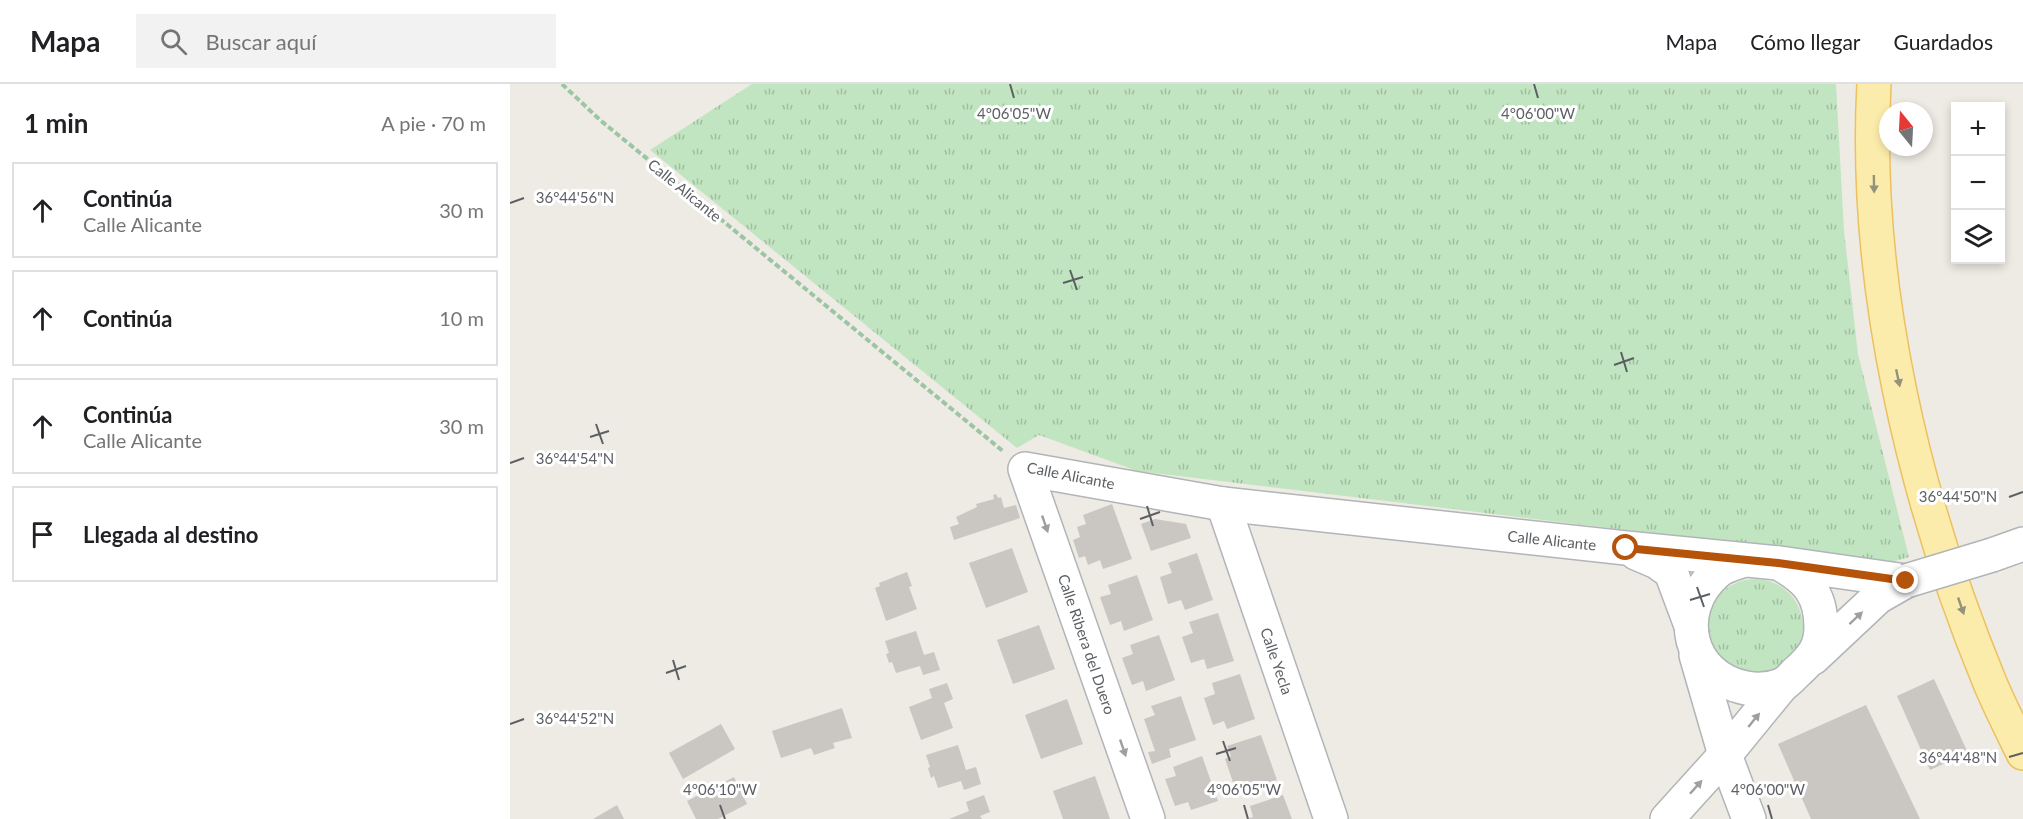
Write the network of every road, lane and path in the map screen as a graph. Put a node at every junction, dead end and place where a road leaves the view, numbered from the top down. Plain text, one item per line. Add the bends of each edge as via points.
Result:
1 (562, 84) edge
2 (1874, 84) edge
3 (1025, 469) junction
4 (1223, 504) junction
5 (2023, 544) edge
6 (1626, 548) junction
7 (1745, 560) junction
8 (1778, 563) junction
9 (1906, 581) junction
10 (1692, 635) junction
11 (1813, 658) junction
12 (1783, 684) junction
13 (2023, 753) edge
14 (1725, 755) junction
15 (1148, 819) edge
16 (1330, 819) edge
17 (1667, 819) edge
18 (1749, 819) edge

1 - 3 path, Calle Alicante via 600,120
2 -> 13 main road via 1875,224 1890,336 1914,450 1961,608
3 - 4 street, Calle Alicante
3 -> 15 street, Calle Ribera del Duero
4 - 6 street, Calle Alicante
4 - 16 street, Calle Yecla
5 - 9 street, bridge
6 - 7 street, Calle Alicante
6 - 10 street, Calle Alicante via 1671,572
7 - 8 street
7 - 10 street via 1718,571 1698,594
8 - 9 street
8 - 11 street via 1798,574 1817,602 1821,636
11 -> 9 street via 1878,597
10 - 12 street via 1708,670 1730,685 1757,690
10 - 14 street
11 - 12 street
14 -> 12 street
17 -> 14 street
14 - 18 street

